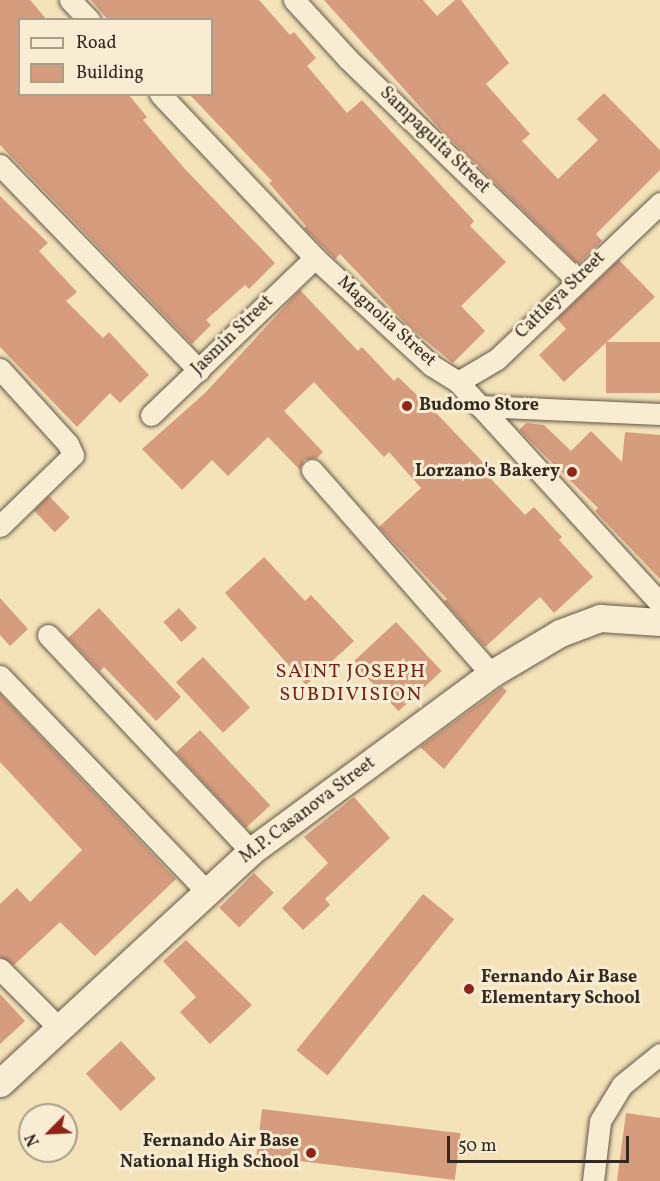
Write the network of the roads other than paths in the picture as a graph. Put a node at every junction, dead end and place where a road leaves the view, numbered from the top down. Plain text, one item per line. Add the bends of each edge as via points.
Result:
1 (70, 0) edge
2 (294, 0) edge
3 (86, 18) edge
4 (162, 96) edge
5 (0, 165) edge
6 (660, 203) edge
7 (315, 258) junction
8 (576, 279) junction
9 (0, 369) edge
10 (199, 370) junction
11 (458, 382) junction
12 (479, 406) junction
13 (660, 414) edge
14 (151, 415) dead end
15 (312, 470) dead end
16 (0, 526) edge
17 (660, 603) edge
18 (660, 622) edge
19 (48, 635) dead end
20 (491, 674) junction
21 (0, 676) edge
22 (251, 851) junction
23 (206, 891) junction
24 (0, 969) edge
25 (59, 1028) junction
26 (660, 1054) edge
27 (0, 1083) edge
28 (593, 1181) edge

1 - 3 street
2 - 8 street, Sampaguita Street via 348,59
4 - 7 street, Magnolia Street
5 - 10 street
6 - 8 street, Cattleya Street
7 - 10 street, Jasmin Street
7 - 11 street, Magnolia Street via 431,365
8 - 11 street, Cattleya Street via 497,359
9 - 16 street via 68,444 73,455
10 - 14 street, Jasmin Street
11 - 12 street, Magnolia Street
12 - 13 street
12 - 17 street, Magnolia Street
15 - 20 street
18 - 20 street, M.P. Casanova Street via 600,618 560,633
19 - 22 street
20 - 22 street, M.P. Casanova Street
21 - 23 street
22 - 23 street, M.P. Casanova Street
23 - 25 street, M.P. Casanova Street
24 - 25 street
25 - 27 street, M.P. Casanova Street
26 - 28 street via 622,1086 600,1121

